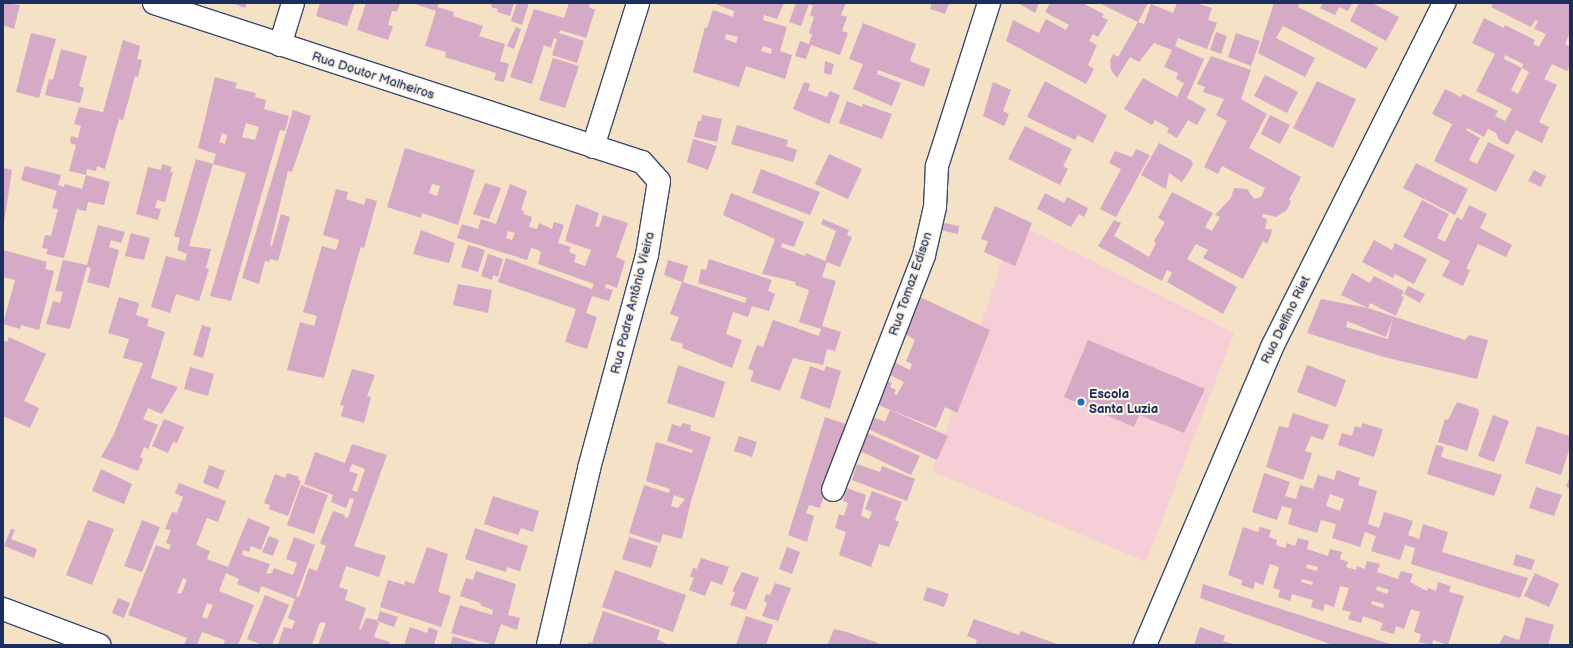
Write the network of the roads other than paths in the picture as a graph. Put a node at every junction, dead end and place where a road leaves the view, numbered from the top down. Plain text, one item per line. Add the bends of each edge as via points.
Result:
1 (154, 3) edge
2 (293, 3) edge
3 (638, 3) edge
4 (989, 3) edge
5 (1444, 3) edge
6 (280, 45) junction
7 (593, 148) junction
8 (833, 490) dead end
9 (3, 609) edge
10 (100, 645) edge
11 (548, 645) edge
12 (1145, 645) edge

1 - 6 street, Rua Doutor Malheiros
2 - 6 street
3 - 7 street
4 - 8 street, Rua Tomaz Edison via 937,166 935,207 924,255
5 - 12 street, Rua Delfino Riet via 1272,347
6 - 7 street, Rua Doutor Malheiros
7 - 11 street, Rua Padre Antônio Vieira via 642,162 659,181 647,255 589,469
9 - 10 street

